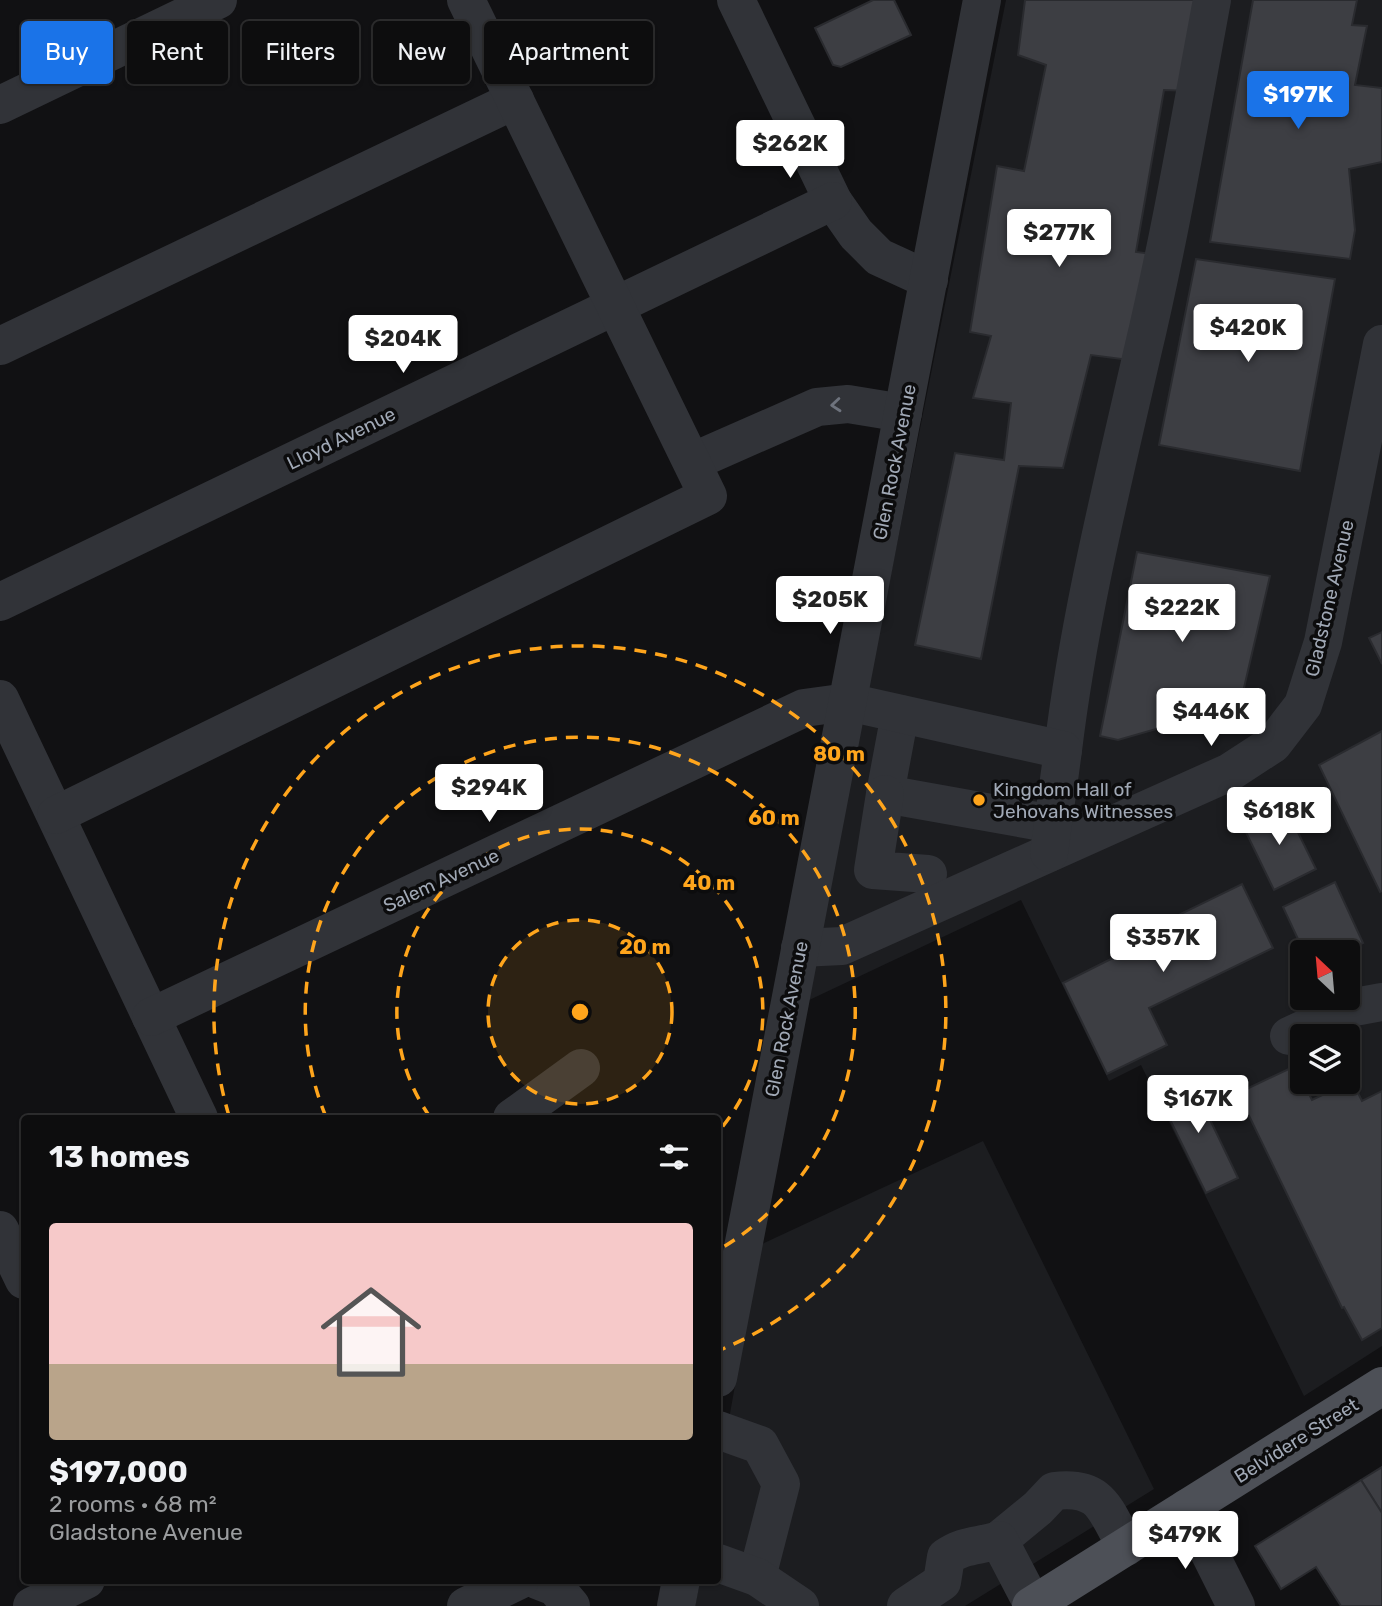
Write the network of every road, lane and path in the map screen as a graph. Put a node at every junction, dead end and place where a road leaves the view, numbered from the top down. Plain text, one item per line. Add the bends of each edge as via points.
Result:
1 (218, 0) edge
2 (466, 0) edge
3 (736, 0) edge
4 (982, 0) edge
5 (1212, 0) edge
6 (515, 100) junction
7 (0, 105) edge
8 (832, 201) junction
9 (929, 280) junction
10 (615, 305) junction
11 (1382, 344) edge
12 (0, 346) edge
13 (903, 413) junction
14 (692, 462) junction
15 (0, 602) edge
16 (0, 699) edge
17 (848, 702) junction
18 (900, 713) junction
19 (1063, 750) junction
20 (885, 794) junction
21 (55, 815) junction
22 (1051, 839) junction
23 (928, 874) dead end
24 (800, 948) junction
25 (1382, 1002) edge
26 (151, 1017) junction
27 (1289, 1036) dead end
28 (581, 1068) dead end
29 (198, 1115) edge
30 (516, 1115) edge
31 (0, 1230) edge
32 (21, 1274) edge
33 (726, 1284) edge
34 (721, 1343) edge
35 (1382, 1386) edge
36 (721, 1431) edge
37 (1187, 1508) junction
38 (999, 1540) junction
39 (1126, 1547) junction
40 (721, 1564) edge
41 (757, 1577) junction
42 (78, 1584) edge
43 (512, 1584) edge
44 (547, 1584) edge
45 (680, 1584) edge
46 (917, 1603) edge
47 (32, 1606) edge
48 (466, 1606) edge
49 (571, 1606) edge
50 (676, 1606) edge
51 (800, 1606) edge
52 (1032, 1606) edge
53 (1236, 1606) edge

1 - 7 street
2 - 6 street
3 - 8 street
4 - 9 street, Glen Rock Avenue
5 - 19 street via 1164,254 1072,678
6 - 10 street
6 - 12 street
8 - 9 street via 879,257
8 - 10 street, Lloyd Avenue
9 - 13 street, Glen Rock Avenue
10 - 14 street
10 - 15 street, Lloyd Avenue
11 - 22 street, Gladstone Avenue via 1323,642 1303,705 1273,744 1230,772
13 -> 14 street via 848,404 817,407
13 - 17 street, Glen Rock Avenue
14 - 21 street via 708,496
16 - 21 street
17 - 18 street, Salem Avenue
17 - 24 street, Glen Rock Avenue
17 - 26 street, Salem Avenue via 804,708
18 - 19 street, Salem Avenue
18 - 20 street
19 - 22 street
20 - 22 street
20 - 23 street via 873,870
21 - 26 street
22 - 24 street, Gladstone Avenue via 842,946
24 - 33 street, Glen Rock Avenue
25 - 27 street via 1349,1008
26 - 29 street
28 - 30 street
31 - 32 street
33 - 34 street, Glen Rock Avenue
35 - 37 main road, Belvidere Street
36 - 41 street via 760,1445 781,1484
37 - 39 main road, Belvidere Street
37 - 53 street
38 - 39 street via 1054,1491 1073,1489 1098,1499
38 - 46 street via 960,1547 946,1558 942,1582
38 - 52 street
39 - 52 main road, Belvidere Street
40 - 41 street
41 - 51 street
42 - 47 street
43 - 48 street
44 - 49 street
45 - 50 street

